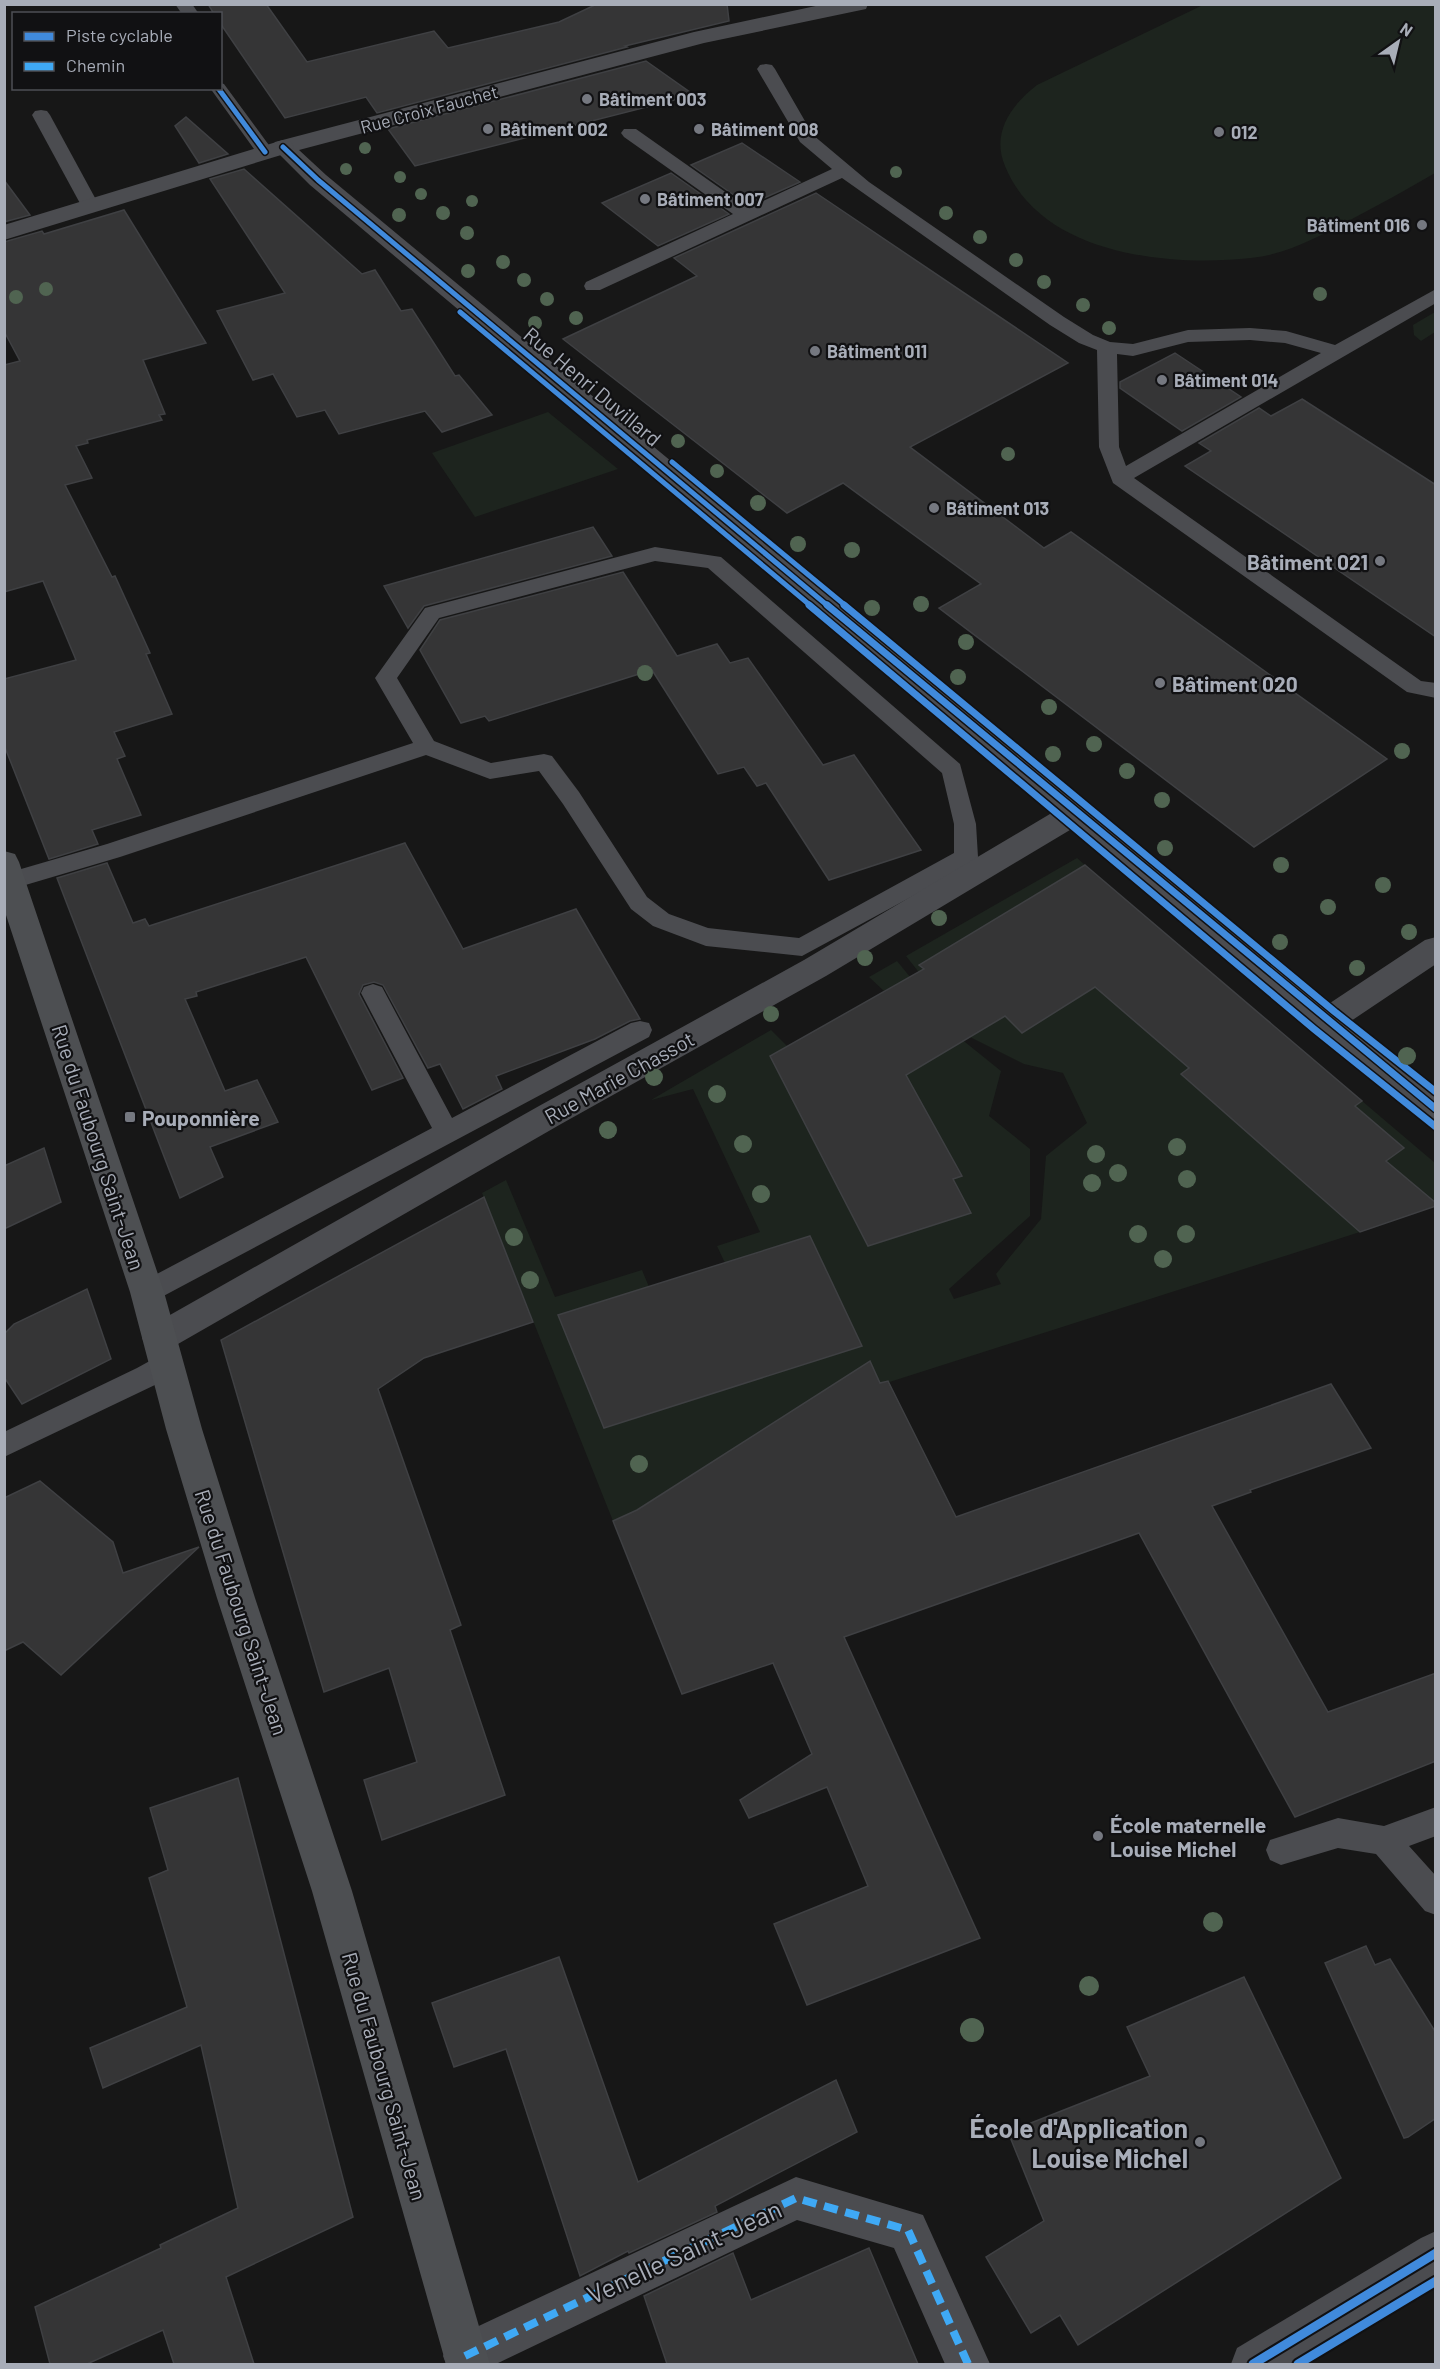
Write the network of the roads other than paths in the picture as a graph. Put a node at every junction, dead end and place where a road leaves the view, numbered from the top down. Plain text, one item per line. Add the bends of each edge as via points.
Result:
1 (858, 4) edge
2 (766, 69) dead end
3 (220, 90) edge
4 (41, 115) dead end
5 (630, 133) dead end
6 (274, 150) junction
7 (844, 170) junction
8 (91, 207) junction
9 (746, 215) junction
10 (4, 233) edge
11 (593, 286) dead end
12 (1436, 295) edge
13 (1107, 347) junction
14 (1337, 352) junction
15 (1120, 478) junction
16 (1436, 692) edge
17 (426, 747) junction
18 (1076, 812) junction
19 (8, 871) edge
20 (1436, 948) edge
21 (373, 993) dead end
22 (1326, 1021) junction
23 (640, 1030) dead end
24 (1436, 1109) edge
25 (448, 1134) junction
26 (147, 1292) junction
27 (163, 1350) junction
28 (4, 1445) edge
29 (1436, 1821) edge
30 (1384, 1841) junction
31 (1281, 1850) dead end
32 (1436, 1900) edge
33 (1436, 2253) edge
34 (464, 2351) edge
35 (968, 2364) edge
36 (1253, 2364) edge

1 - 6 street, Rue Croix Fauchet via 702,36
2 - 7 lane via 806,138
3 - 6 lane
4 - 8 lane
5 - 9 lane
6 - 8 street, Rue Croix Fauchet
6 - 18 street, Rue Henri Duvillard via 318,180
7 - 9 lane
7 - 13 lane via 1057,321
8 - 10 street, Rue Croix Fauchet
9 - 11 lane
12 - 14 lane
13 - 14 lane via 1133,350 1188,336 1250,334 1286,337
13 - 15 lane via 1108,447
14 - 15 lane
15 - 16 lane via 1415,687
17 - 17 lane via 490,771 544,762 639,903 661,920 706,937 802,947 966,857 965,824 952,770 714,562 655,554 432,613 386,678
17 - 19 lane via 112,851
18 - 22 street, Rue Henri Duvillard
18 - 27 street, Rue Marie Chassot via 815,968 549,1115
19 - 26 main road, Rue du Faubourg Saint-Jean
20 - 22 street
21 - 25 lane
22 - 24 street, Rue Henri Duvillard
23 - 25 lane
25 - 26 lane
26 - 27 main road, Rue du Faubourg Saint-Jean
27 - 28 lane via 147,1376
27 - 34 main road, Rue du Faubourg Saint-Jean via 236,1598 332,1892
29 - 30 lane
30 - 31 lane via 1338,1833
30 - 32 lane
33 - 36 street
34 - 35 street, Venelle Saint-Jean via 796,2198 908,2230

